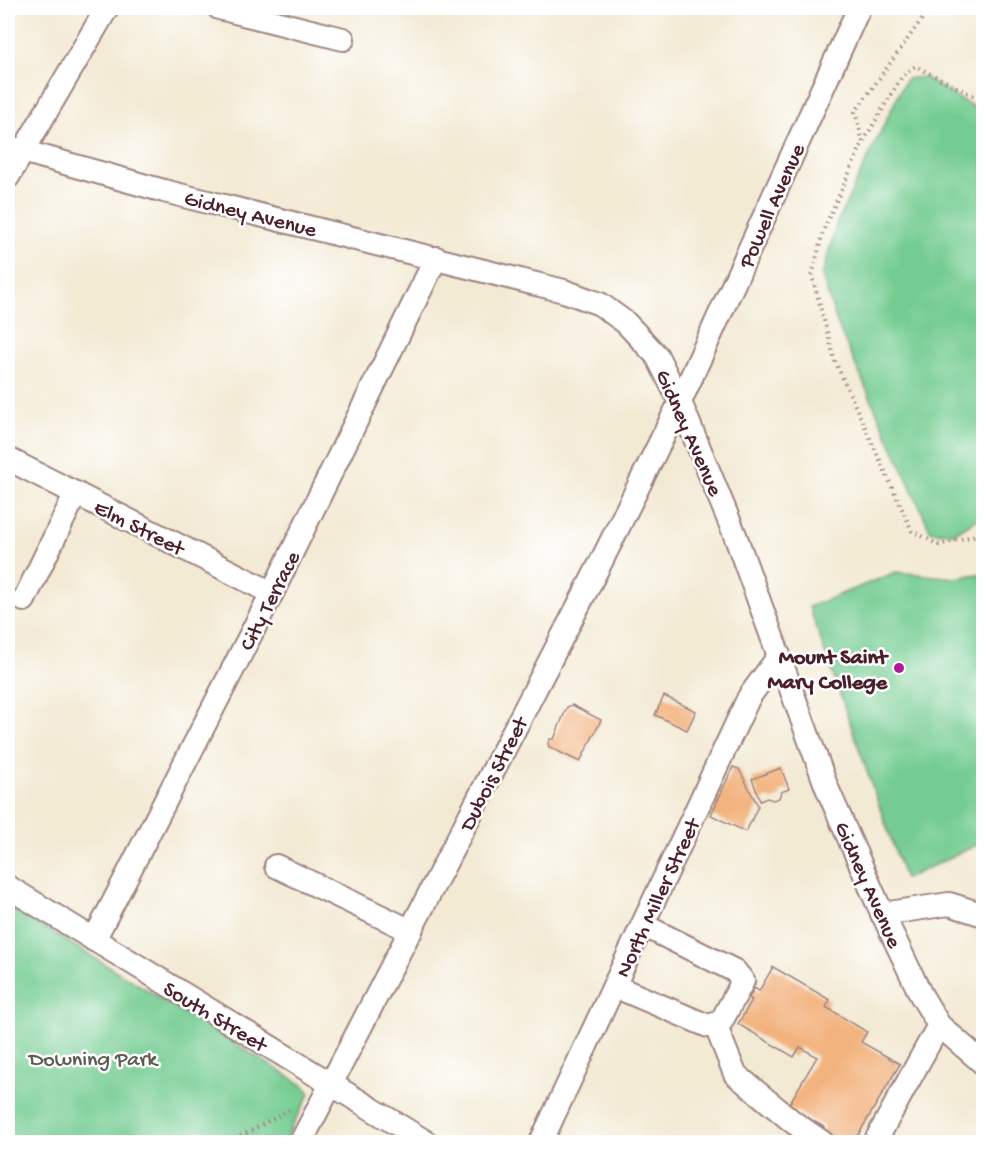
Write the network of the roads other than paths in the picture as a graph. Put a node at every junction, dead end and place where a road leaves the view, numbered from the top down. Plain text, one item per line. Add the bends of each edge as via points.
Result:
1 (107, 8) edge
2 (219, 8) edge
3 (859, 8) edge
4 (343, 39) dead end
5 (15, 150) edge
6 (8, 177) edge
7 (436, 258) junction
8 (680, 402) junction
9 (8, 459) edge
10 (76, 493) junction
11 (272, 593) junction
12 (24, 600) dead end
13 (779, 656) junction
14 (276, 866) dead end
15 (8, 887) edge
16 (882, 914) junction
17 (984, 915) edge
18 (643, 925) junction
19 (411, 931) junction
20 (94, 940) junction
21 (614, 986) junction
22 (715, 1024) junction
23 (939, 1025) junction
24 (984, 1064) edge
25 (331, 1085) junction
26 (301, 1143) edge
27 (426, 1143) edge
28 (541, 1143) edge
29 (822, 1143) edge
30 (875, 1143) edge

1 - 5 street
2 - 4 street
3 - 8 street, Powell Avenue
5 - 6 street
5 - 7 street, Gidney Avenue
7 - 8 street, Gidney Avenue via 600,304 626,323 657,356
7 - 11 street, City Terrace
8 - 13 street, Gidney Avenue
8 - 19 street, Dubois Street
9 - 10 street, Elm Street
10 - 11 street, Elm Street
10 - 12 street
11 - 20 street, City Terrace
13 - 16 street, Gidney Avenue via 827,788
13 - 18 street, North Miller Street via 749,698
14 - 19 street
15 - 20 street, South Street
16 - 17 street via 949,904
16 - 23 street, Gidney Avenue
18 - 21 street, North Miller Street
18 - 22 street via 735,971 743,981 721,1022
19 - 25 street, Dubois Street
20 - 25 street, South Street
21 - 22 street via 708,1026
21 - 28 street, North Miller Street
22 - 29 street via 735,1074
23 - 24 street, Gidney Avenue
23 - 30 street
25 - 26 street, Dubois Street
25 - 27 street, South Street

